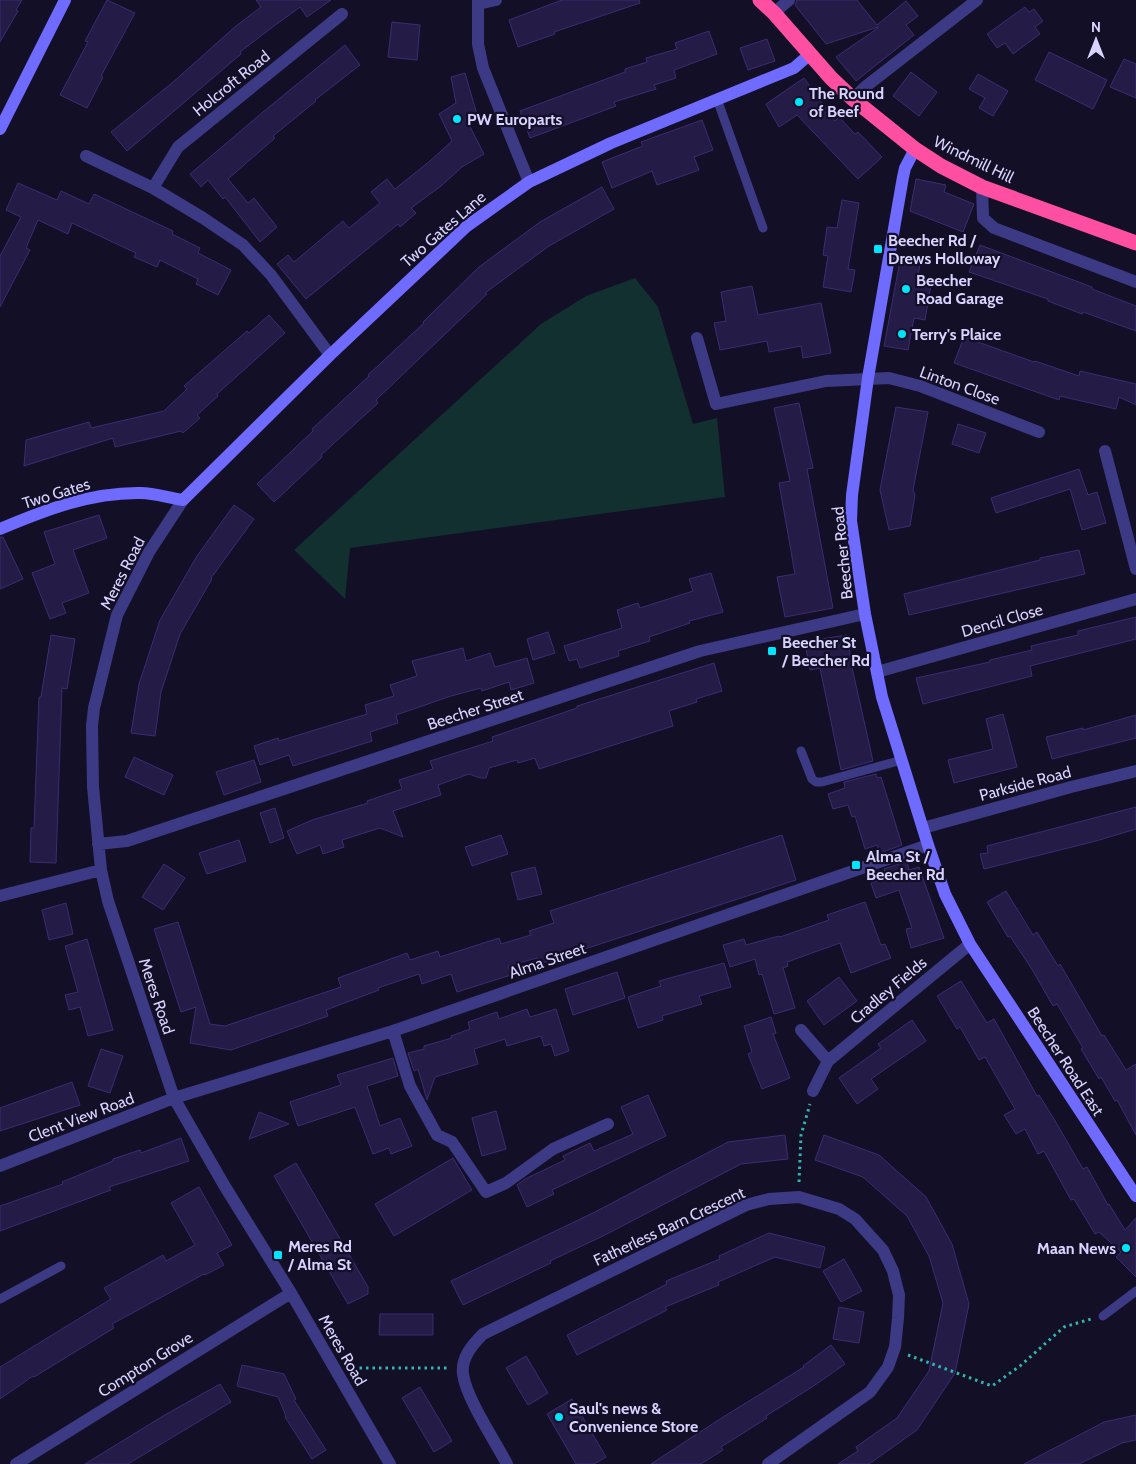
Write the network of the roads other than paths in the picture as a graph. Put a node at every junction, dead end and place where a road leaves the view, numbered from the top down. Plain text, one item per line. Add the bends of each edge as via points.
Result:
1 (65, 0) edge
2 (496, 0) edge
3 (760, 0) edge
4 (789, 0) edge
5 (977, 0) edge
6 (478, 2) edge
7 (774, 13) junction
8 (342, 14) dead end
9 (809, 55) junction
10 (717, 99) junction
11 (853, 99) junction
12 (0, 129) edge
13 (915, 149) junction
14 (86, 156) dead end
15 (529, 182) junction
16 (982, 187) junction
17 (153, 188) junction
18 (763, 228) dead end
19 (1136, 243) edge
20 (1136, 282) edge
21 (697, 338) dead end
22 (330, 355) junction
23 (868, 378) junction
24 (1039, 432) dead end
25 (1105, 450) dead end
26 (182, 500) junction
27 (0, 529) edge
28 (1136, 569) edge
29 (1136, 599) edge
30 (865, 614) junction
31 (877, 672) junction
32 (801, 752) dead end
33 (902, 760) junction
34 (1136, 771) edge
35 (923, 828) junction
36 (98, 844) junction
37 (928, 846) junction
38 (101, 870) junction
39 (0, 896) edge
40 (970, 944) junction
41 (393, 1030) junction
42 (800, 1030) dead end
43 (828, 1061) junction
44 (813, 1091) road end
45 (174, 1098) junction
46 (608, 1124) dead end
47 (0, 1166) edge
48 (1136, 1196) edge
49 (61, 1266) dead end
50 (1136, 1291) edge
51 (291, 1292) junction
52 (0, 1299) edge
53 (1103, 1316) road end
54 (16, 1464) edge
55 (390, 1464) edge
56 (507, 1464) edge
57 (768, 1464) edge

1 - 12 street
2 - 6 street
3 - 7 highway, Windmill Hill
4 - 7 street
5 - 11 street
6 - 15 street via 478,44 483,68
7 - 9 highway, Windmill Hill
8 - 17 street, Holcroft Road via 178,147
9 - 10 street, Two Gates Lane via 794,68
9 - 11 highway, Windmill Hill
10 - 15 street, Two Gates Lane via 611,142
10 - 18 lane
11 - 13 highway, Windmill Hill
13 - 16 highway, Windmill Hill
13 - 23 street, Beecher Road via 903,177
14 - 17 street
15 - 22 street, Two Gates Lane via 467,226
16 - 19 highway, Windmill Hill
16 - 20 street via 983,218 994,228
17 - 22 street via 242,245 271,276
21 - 23 street, Linton Close via 716,404 826,381
22 - 26 street, Two Gates Lane
23 - 24 street, Linton Close via 889,378 920,386
23 - 30 street, Beecher Road via 851,521
25 - 28 street
26 - 27 street, Two Gates via 141,493 90,498
26 - 36 street, Meres Road via 149,552 118,615 94,708 92,756
29 - 31 street, Dencil Close
30 - 31 street, Beecher Road
30 - 36 street, Beecher Street via 700,651 127,841
31 - 33 street, Beecher Road
32 - 33 lane via 816,782
33 - 35 street, Beecher Road
34 - 35 street, Parkside Road
35 - 37 street, Beecher Road
36 - 38 street, Meres Road
37 - 40 street, Beecher Road via 945,894
37 - 41 street, Alma Street
38 - 39 street
38 - 45 street, Meres Road via 108,901
40 - 43 street, Cradley Fields
40 - 48 street, Beecher Road East
41 - 45 street, Alma Street
41 - 46 street via 410,1086 437,1136 452,1142 486,1192 506,1183 553,1149
42 - 43 street
43 - 44 street, Cradley Fields
45 - 47 street, Clent View Road
45 - 51 street, Meres Road
49 - 52 lane
50 - 53 lane
51 - 54 street, Compton Grove
51 - 55 street, Meres Road
56 - 57 street, Fatherless Barn Crescent via 468,1393 463,1373 471,1346 483,1334 746,1205 798,1197 839,1209 855,1219 883,1250 899,1295 895,1347 888,1367 870,1392

